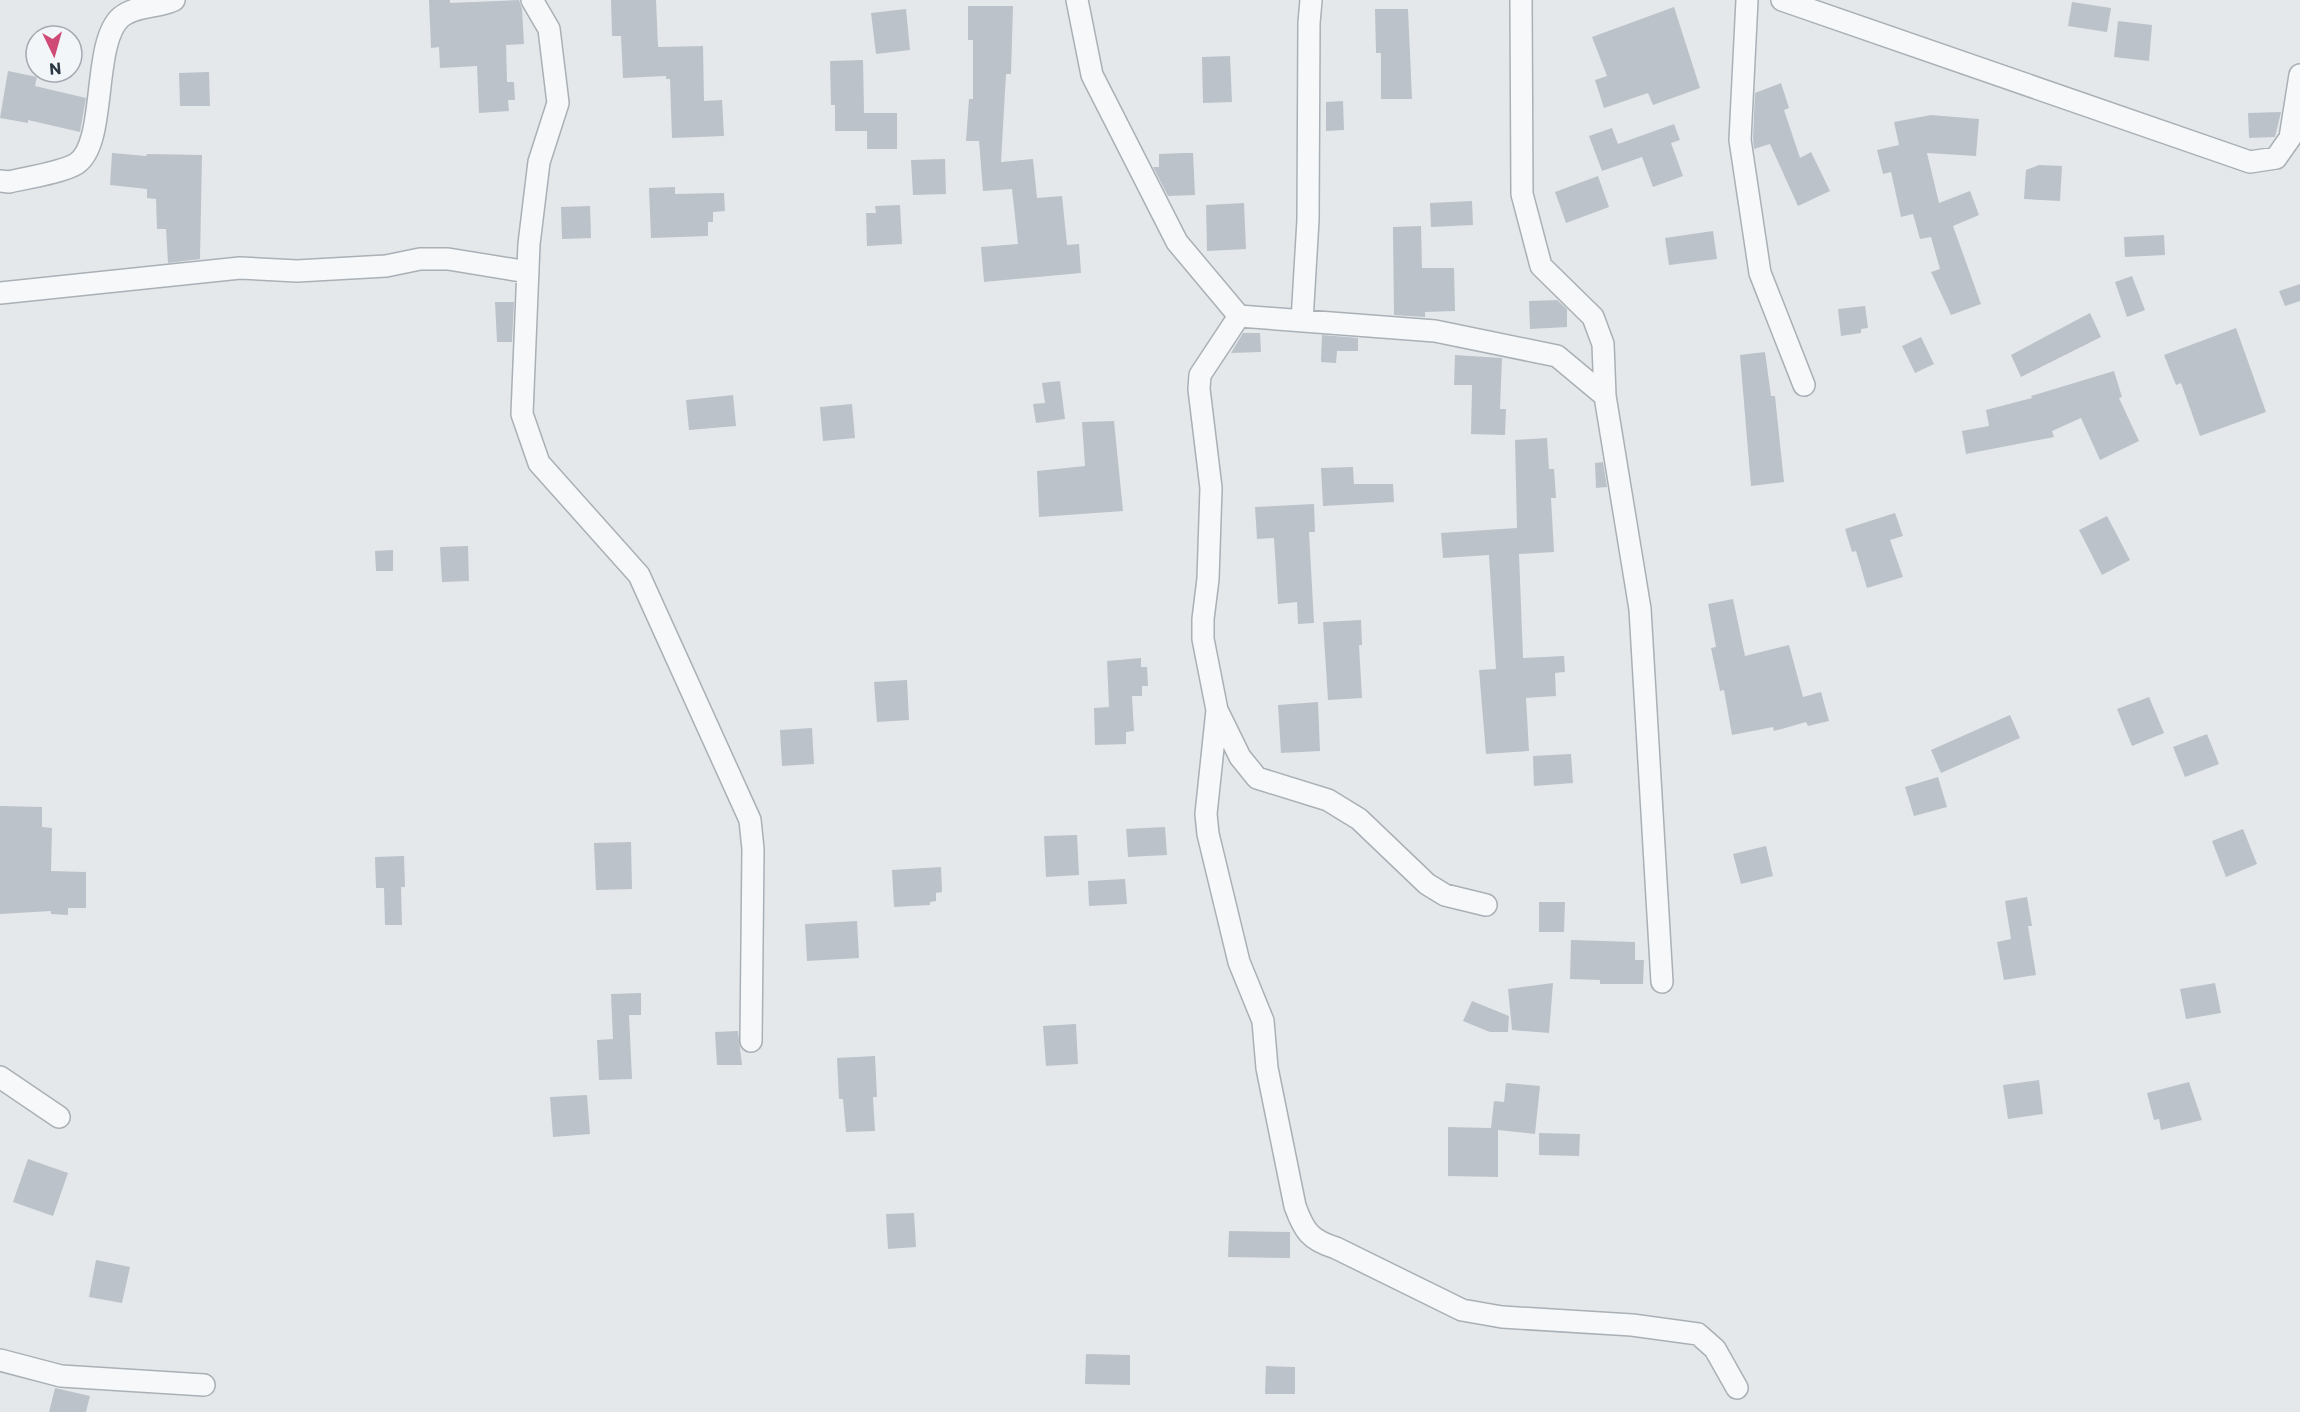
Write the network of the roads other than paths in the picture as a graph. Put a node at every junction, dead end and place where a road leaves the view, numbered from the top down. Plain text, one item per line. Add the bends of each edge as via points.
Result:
1 (174, 0) edge
2 (1077, 0) edge
3 (1311, 0) edge
4 (1521, 0) edge
5 (1747, 0) edge
6 (1782, 0) edge
7 (537, 3) edge
8 (2300, 75) edge
9 (0, 181) edge
10 (528, 272) junction
11 (0, 293) edge
12 (1239, 316) junction
13 (1302, 321) junction
14 (1804, 386) dead end
15 (1605, 396) junction
16 (1216, 710) junction
17 (1486, 905) dead end
18 (1662, 982) dead end
19 (751, 1041) dead end
20 (0, 1077) edge
21 (59, 1117) dead end
22 (0, 1360) edge
23 (204, 1385) dead end
24 (1737, 1388) dead end

1 - 9 street via 121,17 108,41 89,150 76,164
2 - 12 street via 1092,75 1177,242
3 - 13 street via 1308,220
4 - 15 street via 1522,194 1541,266 1593,317 1603,344
5 - 14 street via 1740,140 1760,273
6 - 8 street via 2250,162 2276,158 2290,138
7 - 10 street via 549,28 558,103 539,162
10 - 11 street via 448,259 420,259 386,266 297,271 240,268
10 - 19 street via 522,414 539,463 639,575 750,820
12 - 13 street
12 - 16 street via 1200,375 1199,389 1210,488 1209,579 1203,639
13 - 15 street via 1435,331 1557,356
15 - 18 street via 1640,609
16 - 17 street via 1240,757 1257,778 1328,800 1359,819 1427,884 1445,895
16 - 24 street via 1206,814 1208,834 1239,962 1263,1021 1267,1068 1302,1226 1317,1242 1462,1310 1698,1334 1715,1349
20 - 21 street
22 - 23 street via 61,1376

